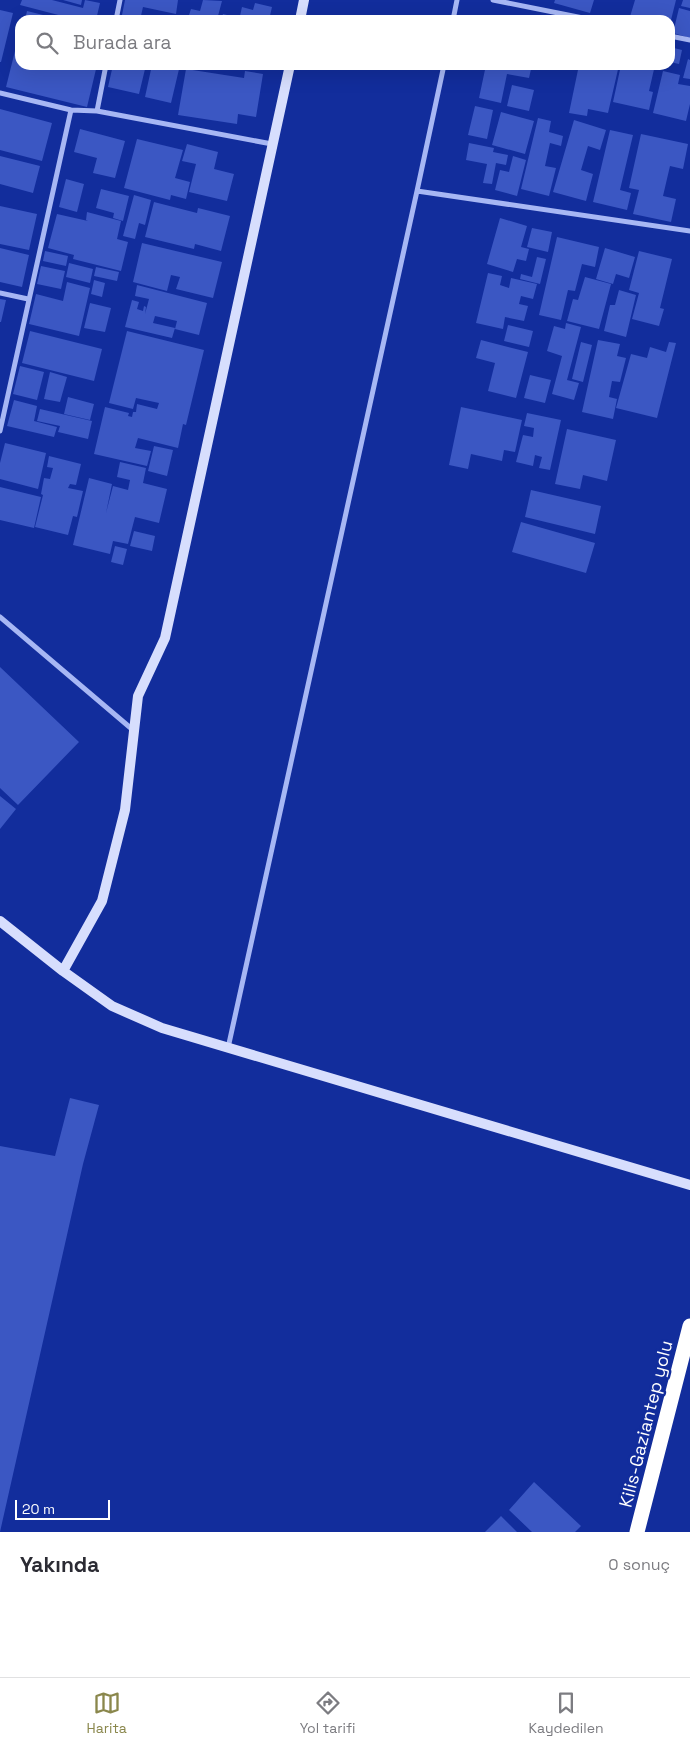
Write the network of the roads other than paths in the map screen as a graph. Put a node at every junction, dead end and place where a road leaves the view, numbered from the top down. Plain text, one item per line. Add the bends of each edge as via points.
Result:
1 (120, 0) edge
2 (304, 0) edge
3 (457, 0) edge
4 (493, 0) edge
5 (117, 15) edge
6 (301, 15) edge
7 (454, 15) edge
8 (568, 15) edge
9 (675, 37) edge
10 (690, 40) edge
11 (105, 70) edge
12 (289, 70) edge
13 (443, 70) edge
14 (0, 94) edge
15 (71, 110) junction
16 (97, 111) junction
17 (272, 144) junction
18 (417, 191) junction
19 (690, 231) edge
20 (0, 293) edge
21 (28, 299) junction
22 (0, 431) edge
23 (0, 618) edge
24 (133, 731) junction
25 (0, 921) edge
26 (63, 971) junction
27 (228, 1048) junction
28 (690, 1185) edge
29 (690, 1326) edge
30 (637, 1532) edge

1 - 5 street
2 - 6 street
3 - 7 street
4 - 8 street
9 - 10 street
11 - 16 street
12 - 17 street
13 - 18 street
14 - 15 street
15 - 16 street
15 - 21 street
16 - 17 street
17 - 24 street via 165,638 138,696
18 - 19 street
18 - 27 street
20 - 21 street
21 - 22 street
23 - 24 street
24 - 26 street via 125,810 102,901
25 - 26 street
26 - 27 street via 112,1006 162,1028
27 - 28 street
29 - 30 highway, Kilis-Gaziantep yolu

